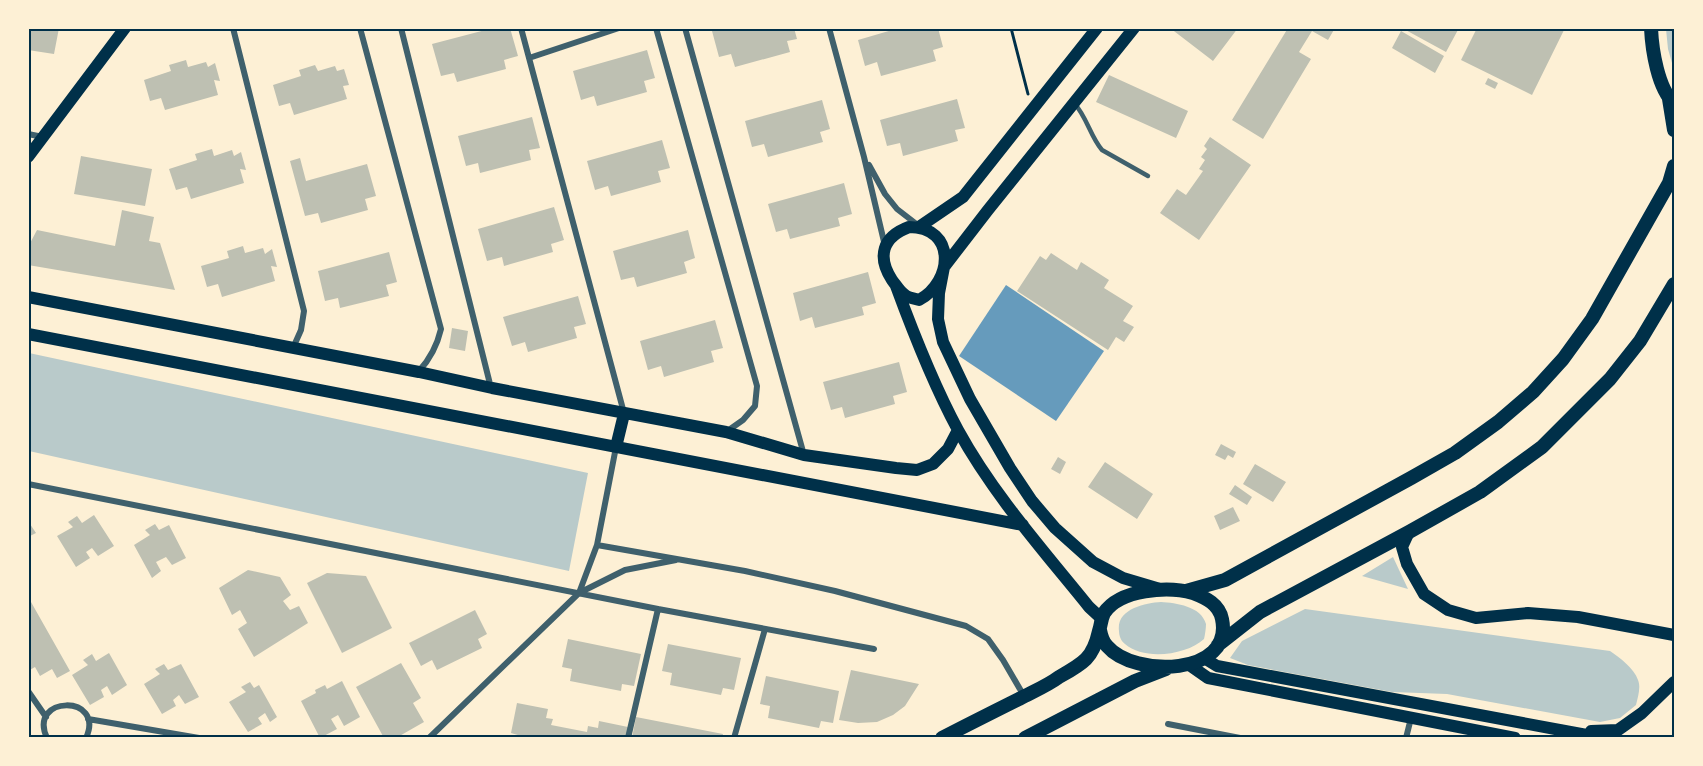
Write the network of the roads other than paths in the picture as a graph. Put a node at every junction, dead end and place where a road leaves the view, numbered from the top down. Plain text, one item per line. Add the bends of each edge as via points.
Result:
1 (125, 28) edge
2 (233, 28) edge
3 (360, 28) edge
4 (402, 28) edge
5 (521, 28) edge
6 (619, 28) edge
7 (656, 28) edge
8 (685, 28) edge
9 (829, 28) edge
10 (1097, 28) edge
11 (1134, 28) edge
12 (1650, 31) edge
13 (529, 58) junction
14 (1672, 101) edge
15 (1074, 103) junction
16 (1674, 130) edge
17 (28, 134) edge
18 (44, 137) junction
19 (28, 157) edge
20 (864, 157) junction
21 (1674, 166) edge
22 (1148, 176) dead end
23 (920, 227) junction
24 (885, 246) junction
25 (944, 267) junction
26 (1674, 284) edge
27 (896, 286) junction
28 (28, 297) edge
29 (28, 334) edge
30 (292, 349) junction
31 (419, 372) junction
32 (492, 388) junction
33 (624, 414) junction
34 (958, 430) junction
35 (726, 432) junction
36 (616, 447) junction
37 (804, 455) junction
38 (28, 484) edge
39 (1023, 525) junction
40 (1409, 532) junction
41 (597, 544) junction
42 (680, 559) junction
43 (1165, 590) junction
44 (1186, 591) junction
45 (579, 594) junction
46 (658, 609) junction
47 (1101, 624) junction
48 (765, 629) junction
49 (1674, 635) edge
50 (1218, 645) junction
51 (874, 649) dead end
52 (1204, 658) junction
53 (1188, 664) junction
54 (1172, 667) junction
55 (1674, 682) edge
56 (28, 691) edge
57 (1024, 696) junction
58 (1415, 704) junction
59 (46, 717) junction
60 (1411, 717) junction
61 (88, 719) junction
62 (1168, 724) dead end
63 (1578, 732) junction
64 (47, 738) edge
65 (86, 738) edge
66 (199, 738) edge
67 (429, 738) edge
68 (628, 738) edge
69 (734, 738) edge
70 (942, 738) edge
71 (1025, 738) edge
72 (1240, 738) edge
73 (1406, 738) edge
74 (1515, 738) edge
75 (1603, 738) edge

1 - 18 main road
2 - 30 street via 304,311
3 - 31 street via 441,329 437,345
4 - 32 street
5 - 13 street
6 - 13 street
7 - 35 street via 757,386 755,406
8 - 37 street
9 - 20 street
10 - 23 main road via 963,197
11 - 15 main road
12 - 14 main road via 1663,85
13 - 33 street
14 - 16 main road
15 - 22 lane via 1102,150
15 - 25 main road
17 - 18 street
18 - 19 main road
20 - 23 street via 885,194
20 - 24 street
21 - 44 main road via 1669,183 1592,319 1533,392 1455,453 1225,580
23 - 24 main road via 899,231
23 - 25 main road via 938,237 945,256
24 - 27 main road via 885,266
25 - 27 main road via 936,286 919,300 905,296
25 - 43 main road via 938,306 943,342 970,399 1032,501 1093,562 1123,578
26 - 40 main road via 1640,341 1610,379 1542,447 1480,492
27 - 34 main road via 926,364
28 - 30 main road
29 - 36 main road
30 - 31 main road
31 - 32 main road
32 - 33 main road
33 - 35 main road
33 - 36 main road
34 - 37 main road via 948,449 933,464 917,470
34 - 39 main road
35 - 37 main road
36 - 39 main road
36 - 41 street
38 - 45 street
39 - 47 main road
40 - 49 main road via 1402,548 1407,564 1424,594 1448,610 1476,618 1528,613 1578,617
40 - 50 main road via 1260,612
41 - 42 street
41 - 45 street
42 - 45 street via 625,570
42 - 57 street via 835,591 966,626 988,639
43 - 44 main road
43 - 47 main road via 1124,597 1105,612
44 - 50 main road via 1210,601 1219,611 1223,637
45 - 46 street
45 - 67 street
46 - 48 street
46 - 68 street
47 - 54 main road via 1106,645 1121,657 1134,664
47 - 57 main road via 1086,659
48 - 51 street
48 - 69 street
50 - 52 main road
52 - 53 main road
52 - 58 main road via 1217,666
53 - 54 main road
53 - 60 main road via 1208,678
54 - 71 main road via 1135,681
55 - 63 main road via 1618,730
56 - 59 street
57 - 70 main road
58 - 60 main road
58 - 63 main road
59 - 61 street via 64,704 79,708
59 - 64 street
60 - 73 street
60 - 74 main road
61 - 65 street
61 - 66 street
62 - 72 street
63 - 75 main road

